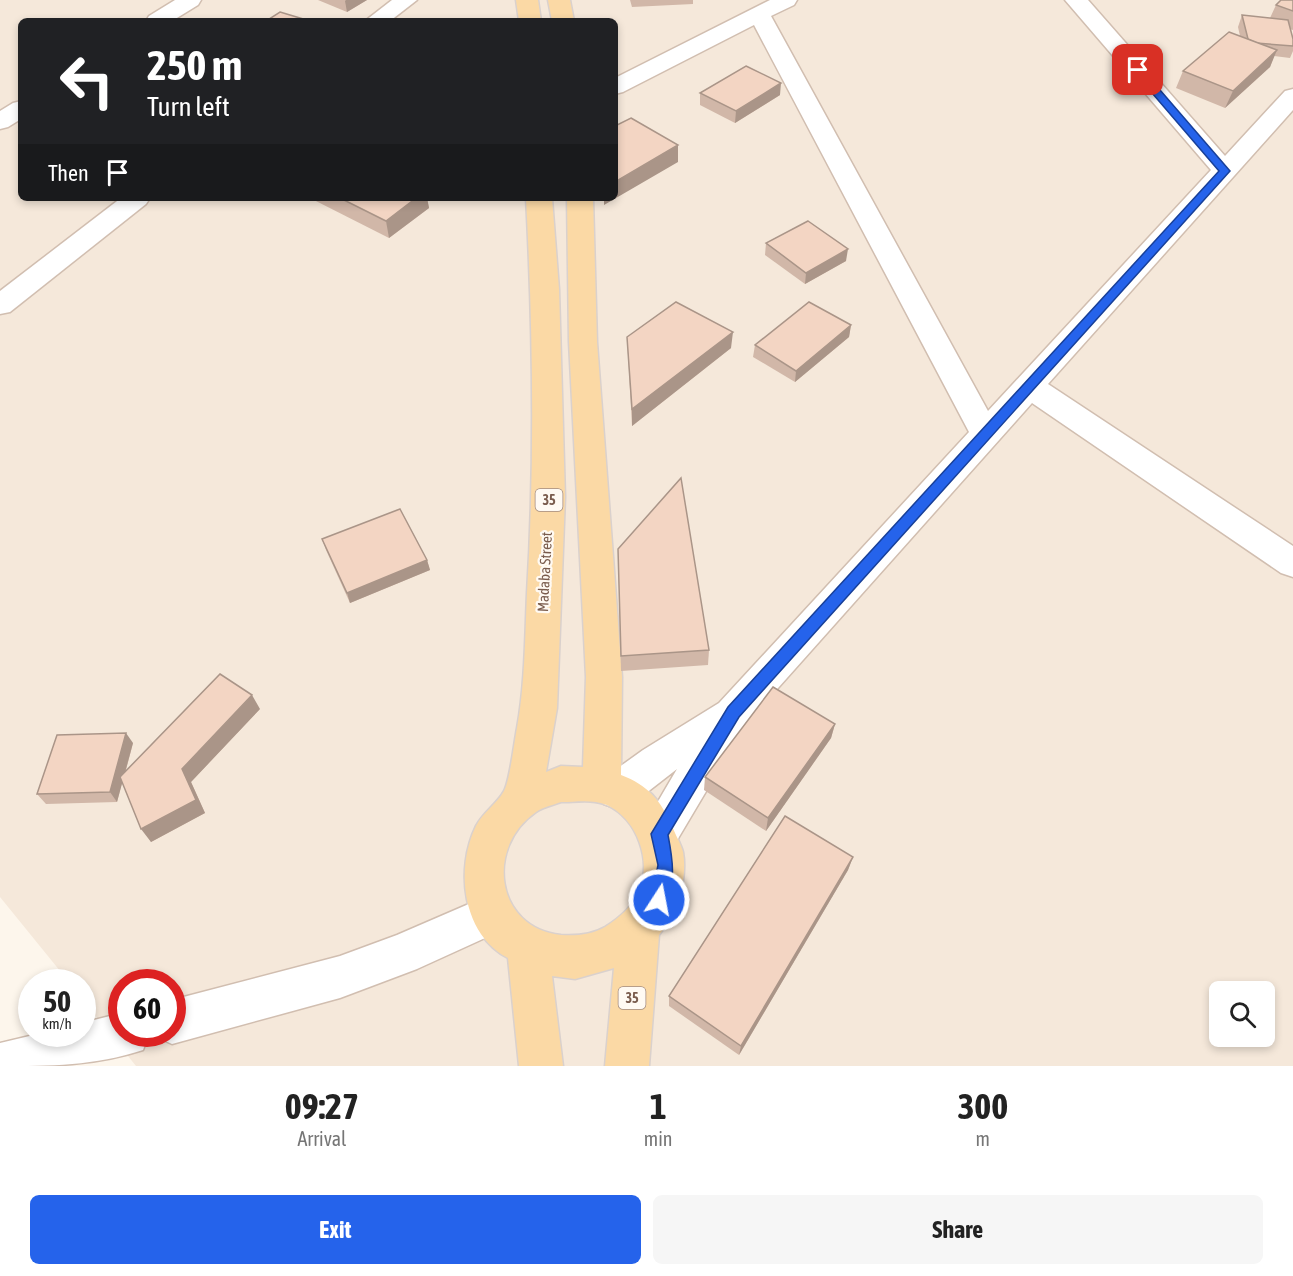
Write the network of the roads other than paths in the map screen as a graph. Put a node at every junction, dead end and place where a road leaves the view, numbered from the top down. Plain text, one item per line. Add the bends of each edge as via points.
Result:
1 (190, 0) edge
2 (406, 0) edge
3 (527, 0) edge
4 (559, 0) edge
5 (786, 0) edge
6 (1076, 0) edge
7 (759, 14) junction
8 (162, 18) edge
9 (380, 18) edge
10 (530, 18) edge
11 (562, 18) edge
12 (618, 85) edge
13 (1293, 96) edge
14 (1225, 171) junction
15 (133, 201) edge
16 (539, 201) edge
17 (580, 201) edge
18 (0, 305) edge
19 (1029, 386) junction
20 (986, 436) junction
21 (1293, 563) edge
22 (733, 712) junction
23 (610, 788) junction
24 (522, 800) junction
25 (659, 834) junction
26 (492, 914) junction
27 (638, 931) junction
28 (528, 949) junction
29 (186, 1018) edge
30 (108, 1039) edge
31 (0, 1065) edge
32 (541, 1066) edge
33 (627, 1066) edge

1 - 8 street
2 - 9 street
3 - 10 main road
4 - 11 main road
5 - 7 street
6 - 14 street
7 - 12 street
7 - 20 street
13 - 14 street
14 - 19 street
15 - 18 street
16 - 24 main road, Madaba Street / 35 via 549,497 539,708
17 - 23 main road via 583,342
19 - 20 street
19 - 21 street
20 - 22 street
22 - 23 street
22 - 25 street
23 - 24 main road, 35 via 561,784
23 - 25 main road, 35 via 643,809
24 - 26 main road, 35 via 497,826 484,860 484,888
25 - 27 main road, 35 via 666,865 659,900
26 - 28 main road, 35 via 509,936
26 - 29 street via 340,977
27 - 28 main road, 35 via 605,953 566,959
27 - 33 main road, 35
28 - 32 main road
30 - 31 street

